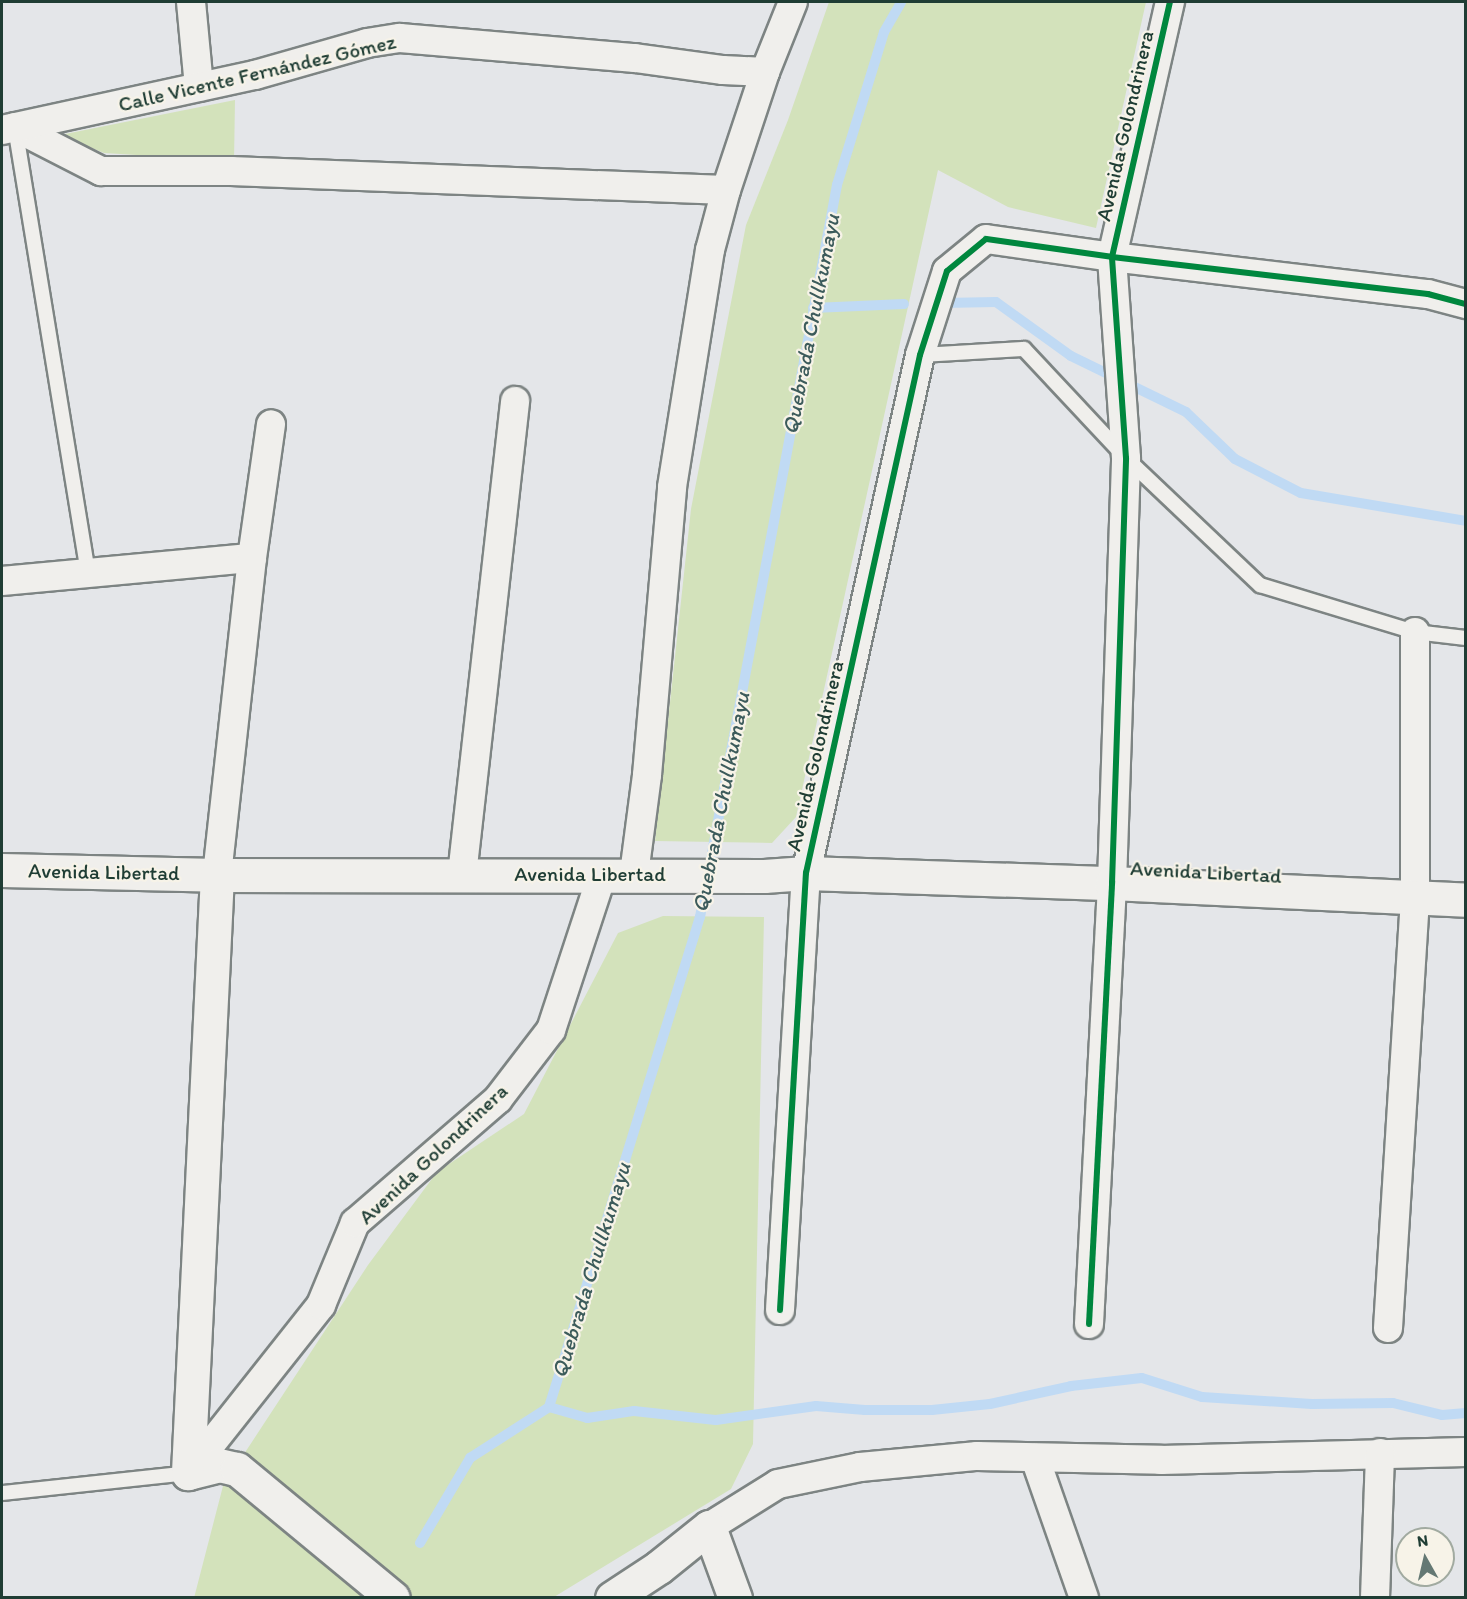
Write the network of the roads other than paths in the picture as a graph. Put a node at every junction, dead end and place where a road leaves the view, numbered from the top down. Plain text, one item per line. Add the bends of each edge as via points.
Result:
1 (191, 2) edge
2 (793, 2) edge
3 (1170, 2) edge
4 (765, 72) junction
5 (199, 87) junction
6 (8, 129) edge
7 (726, 190) junction
8 (1112, 257) junction
9 (1466, 304) edge
10 (920, 355) junction
11 (515, 400) dead end
12 (270, 424) dead end
13 (1126, 458) junction
14 (252, 558) junction
15 (88, 573) junction
16 (2, 581) edge
17 (1415, 632) junction
18 (1466, 638) edge
19 (2, 870) edge
20 (806, 873) junction
21 (217, 874) junction
22 (634, 874) junction
23 (462, 875) junction
24 (602, 875) junction
25 (1112, 883) junction
26 (1415, 900) junction
27 (1466, 900) edge
28 (780, 1310) dead end
29 (1089, 1324) dead end
30 (1388, 1328) dead end
31 (1466, 1452) edge
32 (1380, 1454) junction
33 (1035, 1458) junction
34 (188, 1473) junction
35 (2, 1493) edge
36 (709, 1527) junction
37 (393, 1598) edge
38 (612, 1598) edge
39 (735, 1598) edge
40 (1084, 1598) edge
41 (1376, 1598) edge

1 - 5 street
2 - 4 street
3 - 8 street, Avenida Golondrinera
4 - 5 street, Calle Vicente Fernández Gómez via 400,38
4 - 7 street
5 - 6 street, Calle Vicente Fernández Gómez
6 - 7 street via 101,171 231,171
6 - 15 lane
7 - 22 street via 710,250 672,488 647,775
8 - 9 street via 1428,294
8 - 10 street, Avenida Golondrinera via 986,239 947,271
8 - 13 street, Avenida Golondrinera
10 - 13 lane via 1024,350
10 - 20 street, Avenida Golondrinera
11 - 23 street
12 - 14 street
13 - 17 lane via 1260,585
13 - 25 street, Avenida Golondrinera
14 - 15 street
14 - 21 street
15 - 16 street
17 - 18 lane
17 - 26 street
19 - 21 main road, Avenida Libertad
20 - 22 main road, Avenida Libertad
20 - 25 main road, Avenida Libertad
20 - 28 street, Avenida Golondrinera
21 - 23 main road, Avenida Libertad
21 - 34 main road
22 - 24 main road, Avenida Libertad
23 - 24 main road, Avenida Libertad
24 - 34 street, Avenida Golondrinera via 551,1030 498,1099 355,1223 321,1305
25 - 26 main road, Avenida Libertad
25 - 29 street, Avenida Golondrinera
26 - 27 main road, Avenida Libertad
26 - 30 street
31 - 32 street
32 - 33 street via 1161,1460
32 - 41 street
33 - 36 street via 977,1456 860,1467 777,1484
33 - 40 street
34 - 35 lane
34 - 37 main road via 219,1465 237,1469
36 - 38 main road
36 - 39 main road

